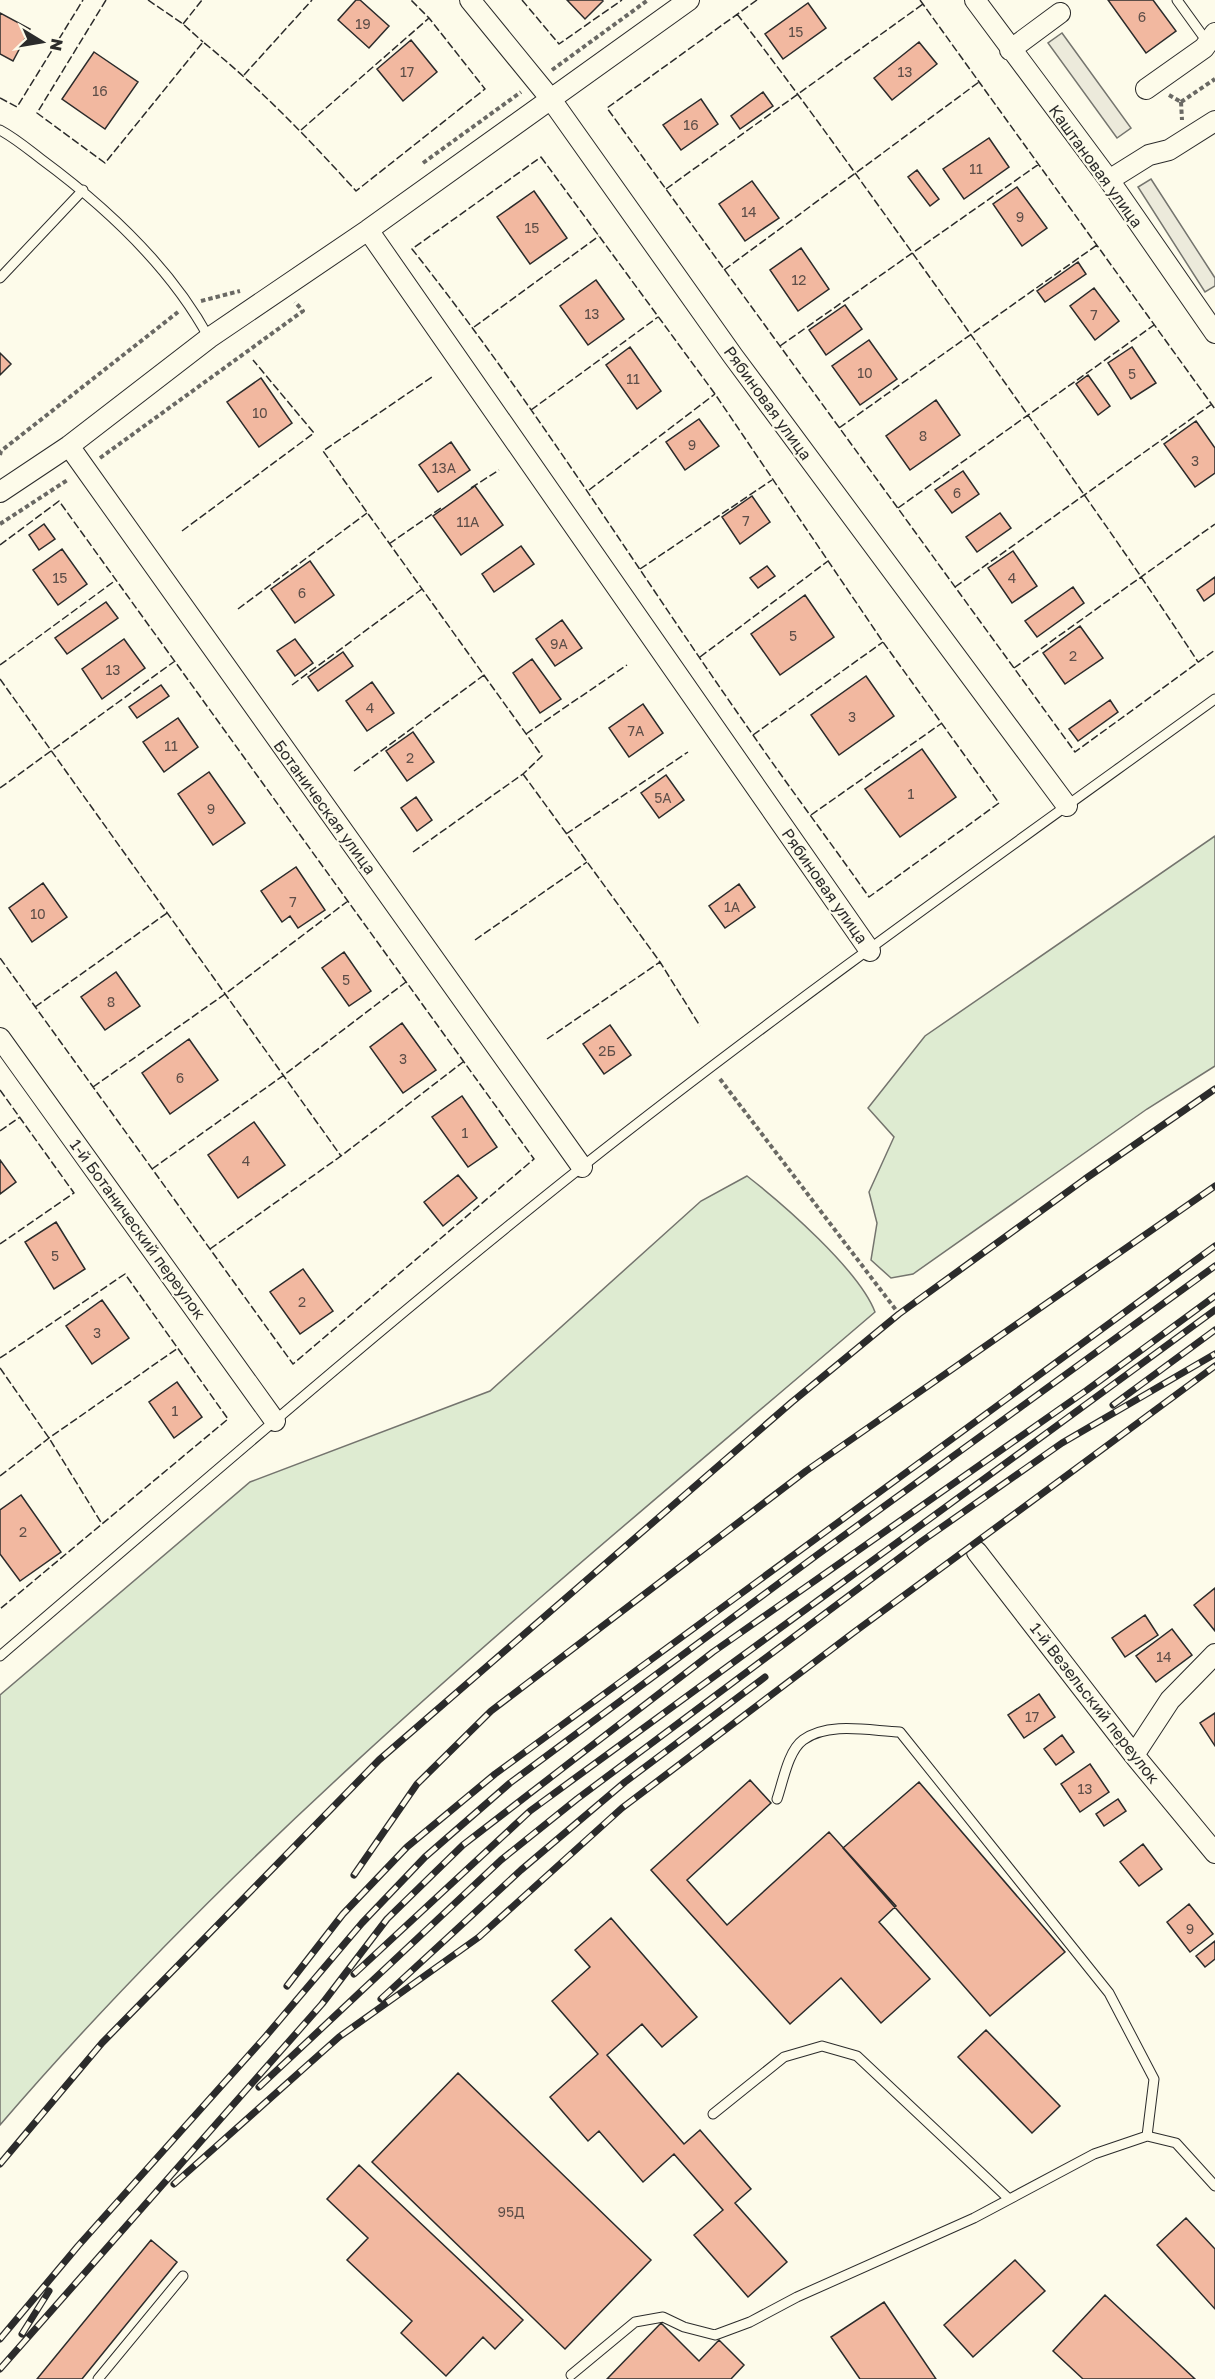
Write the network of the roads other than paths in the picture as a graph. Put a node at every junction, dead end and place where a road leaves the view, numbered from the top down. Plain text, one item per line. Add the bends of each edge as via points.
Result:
1 (470, 0) edge
2 (689, 0) edge
3 (975, 0) edge
4 (1177, 0) edge
5 (1060, 13) dead end
6 (1211, 38) edge
7 (1010, 50) junction
8 (1146, 89) dead end
9 (550, 98) junction
10 (1215, 121) edge
11 (0, 130) edge
12 (1109, 180) junction
13 (83, 190) junction
14 (368, 230) junction
15 (0, 278) edge
16 (1215, 333) edge
17 (209, 338) junction
18 (69, 446) junction
19 (0, 492) edge
20 (1215, 699) edge
21 (1067, 806) junction
22 (870, 951) junction
23 (0, 1038) edge
24 (582, 1167) junction
25 (275, 1421) junction
26 (977, 1551) dead end
27 (1215, 1654) edge
28 (0, 1656) edge
29 (1134, 1755) junction
30 (777, 1799) dead end
31 (1215, 1853) edge
32 (713, 2114) dead end
33 (1147, 2136) junction
34 (1215, 2186) edge
35 (1009, 2199) junction
36 (183, 2276) dead end
37 (571, 2375) dead end
38 (98, 2379) edge

1 - 9 street, Рябиновая улица
2 - 9 street
3 - 7 street, Каштановая улица
4 - 6 lane
5 - 7 street
6 - 8 street via 1204,48
7 - 12 street, Каштановая улица
9 - 14 street
9 - 21 street, Рябиновая улица via 733,356
10 - 12 street
11 - 13 lane
12 - 16 street, Каштановая улица
13 - 15 lane
13 - 17 lane via 190,303
14 - 17 street
14 - 22 street, Рябиновая улица
17 - 18 street
18 - 19 street
18 - 24 street, Ботаническая улица
20 - 21 lane
21 - 22 lane
22 - 24 lane
23 - 25 street, 1-й Ботанический переулок
24 - 25 lane
25 - 28 lane
26 - 29 street, 1-й Везельский переулок
27 - 29 street via 1170,1700
29 - 31 street, 1-й Везельский переулок
30 - 33 lane via 791,1757 802,1740 832,1729 900,1732 1109,1993 1154,2079
32 - 35 lane via 784,2057 822,2046 857,2056
33 - 34 lane via 1176,2143
33 - 35 lane via 1094,2154
35 - 37 lane via 715,2335 663,2317 635,2322
36 - 38 lane

